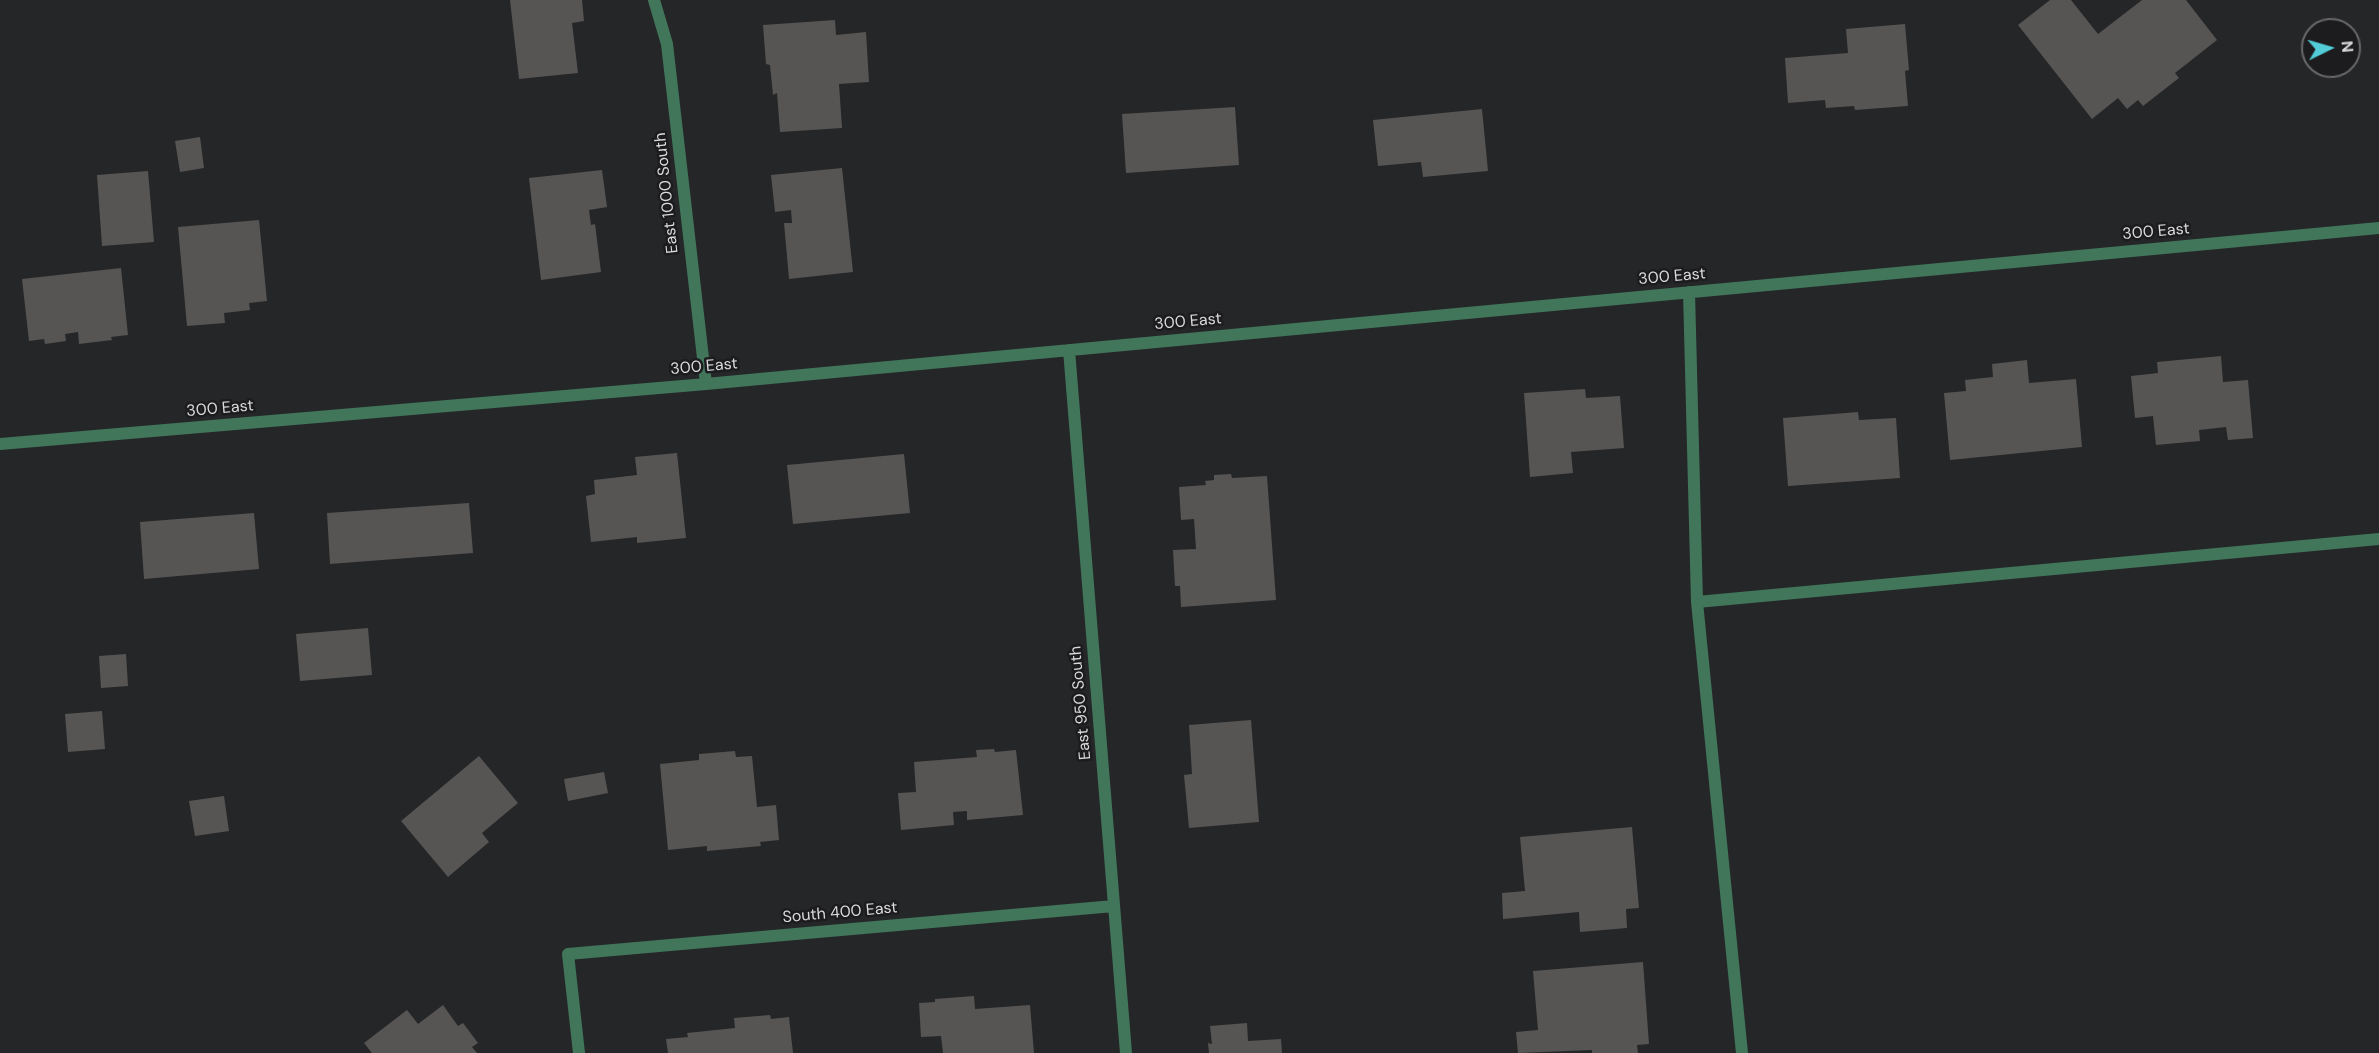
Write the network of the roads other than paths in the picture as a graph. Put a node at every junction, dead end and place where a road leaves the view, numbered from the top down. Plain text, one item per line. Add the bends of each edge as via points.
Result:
1 (654, 0) edge
2 (2379, 228) edge
3 (1689, 292) junction
4 (1069, 350) junction
5 (706, 384) junction
6 (0, 444) edge
7 (2379, 539) edge
8 (1697, 603) junction
9 (1114, 906) junction
10 (579, 1053) edge
11 (1126, 1053) edge
12 (1742, 1053) edge

1 - 5 street, East 1000 South via 667,44
2 - 3 street, 300 East
3 - 4 street, 300 East
3 - 8 street
4 - 5 street, 300 East
4 - 9 street, East 950 South
5 - 6 street, 300 East
7 - 8 street
8 - 12 street
9 - 10 street, South 400 East via 568,954
9 - 11 street, East 950 South

